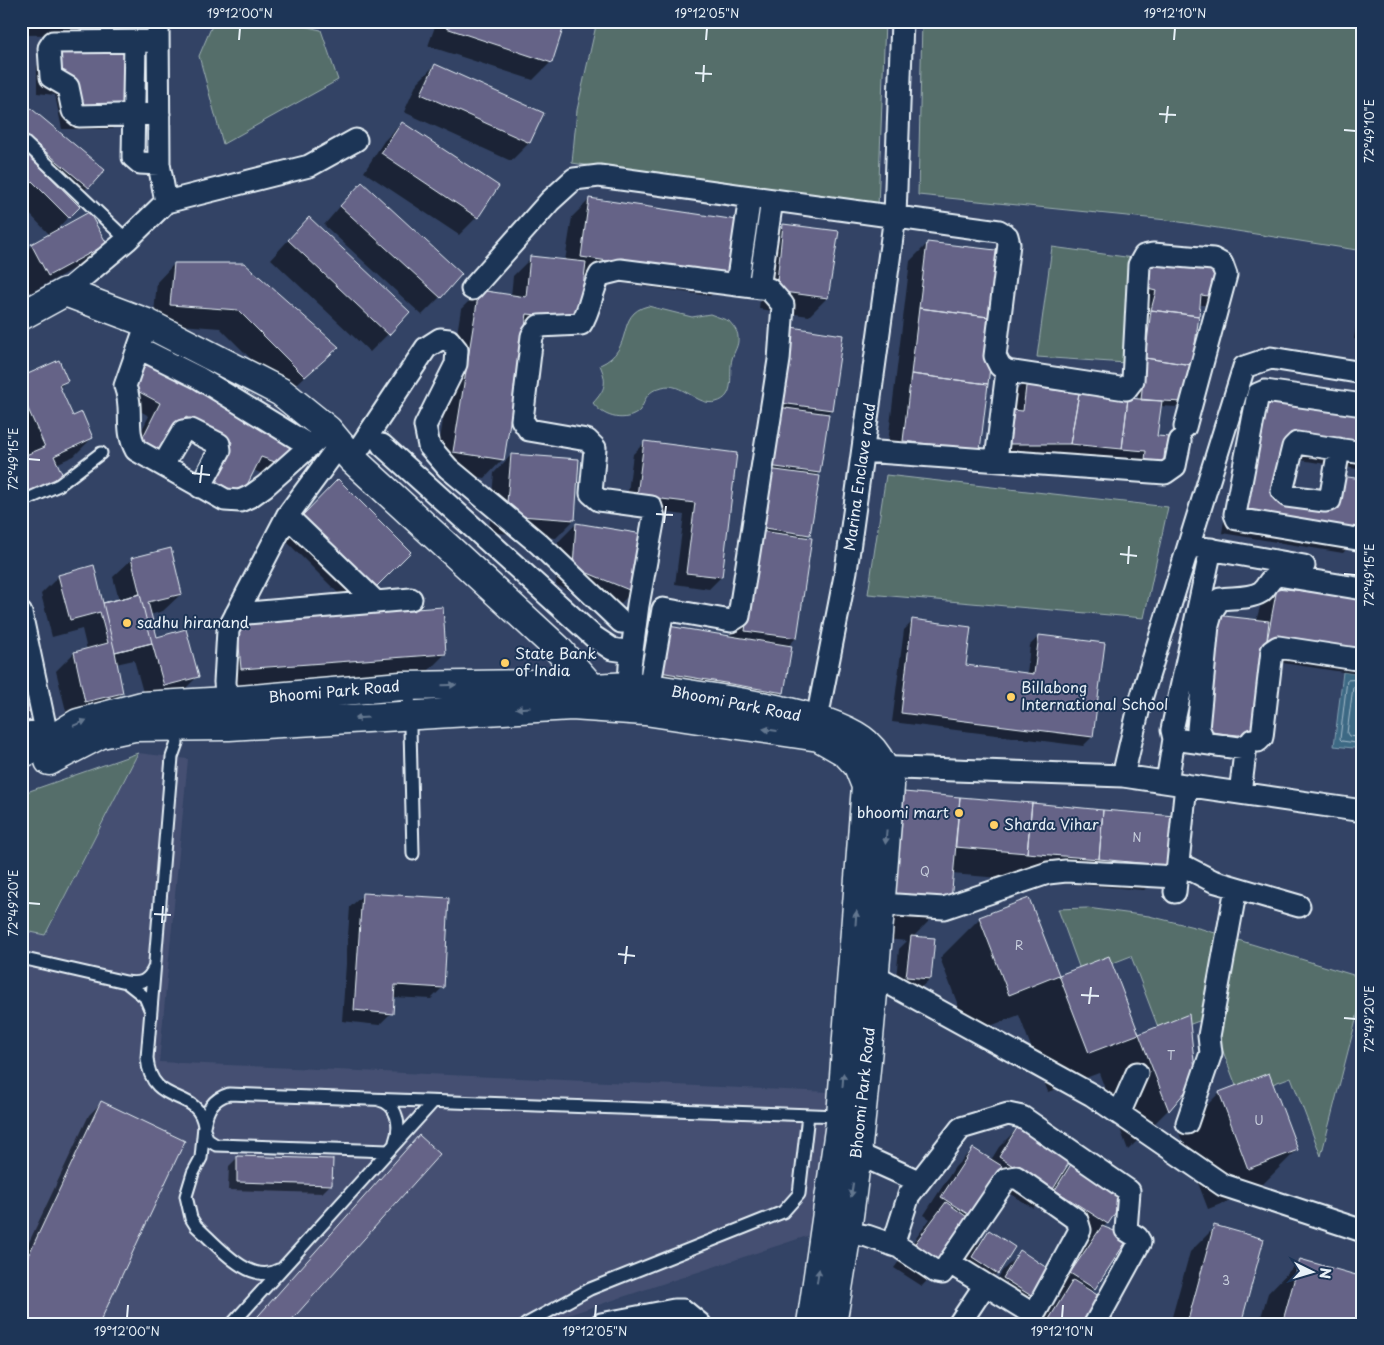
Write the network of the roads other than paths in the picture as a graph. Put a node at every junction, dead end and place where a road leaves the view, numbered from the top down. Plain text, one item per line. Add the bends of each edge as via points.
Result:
1 (902, 21) edge
2 (158, 31) edge
3 (135, 41) junction
4 (159, 114) junction
5 (134, 115) junction
6 (21, 139) edge
7 (356, 140) dead end
8 (159, 164) junction
9 (750, 197) junction
10 (772, 200) junction
11 (166, 202) junction
12 (895, 216) junction
13 (128, 240) junction
14 (737, 284) junction
15 (759, 288) junction
16 (472, 289) dead end
17 (65, 292) junction
18 (21, 316) edge
19 (143, 335) junction
20 (1007, 371) junction
21 (1363, 373) edge
22 (1363, 405) edge
23 (1339, 449) dead end
24 (339, 450) junction
25 (864, 450) junction
26 (101, 453) dead end
27 (1363, 453) edge
28 (996, 460) junction
29 (163, 465) junction
30 (200, 487) junction
31 (21, 502) edge
32 (287, 516) junction
33 (1363, 540) edge
34 (1188, 546) junction
35 (1211, 549) junction
36 (1363, 577) edge
37 (1363, 589) edge
38 (411, 599) dead end
39 (376, 602) junction
40 (638, 605) junction
41 (663, 609) junction
42 (21, 613) edge
43 (236, 614) junction
44 (621, 622) dead end
45 (632, 652) junction
46 (1363, 660) edge
47 (409, 686) junction
48 (592, 688) junction
49 (632, 701) junction
50 (228, 714) junction
51 (143, 716) junction
52 (410, 716) junction
53 (176, 727) junction
54 (816, 731) junction
55 (1201, 734) dead end
56 (21, 735) edge
57 (1174, 739) junction
58 (49, 743) junction
59 (1248, 745) junction
60 (21, 754) edge
61 (858, 766) junction
62 (886, 768) junction
63 (21, 771) edge
64 (1123, 776) junction
65 (1176, 783) junction
66 (1240, 793) junction
67 (1363, 811) edge
68 (413, 854) dead end
69 (1176, 877) junction
70 (1236, 888) junction
71 (880, 904) junction
72 (1299, 906) dead end
73 (21, 958) edge
74 (154, 967) junction
75 (863, 969) junction
76 (126, 982) junction
77 (151, 1010) junction
78 (1137, 1073) dead end
79 (220, 1096) junction
80 (185, 1100) junction
81 (376, 1100) junction
82 (433, 1102) junction
83 (1119, 1114) junction
84 (808, 1115) junction
85 (851, 1117) junction
86 (1187, 1123) dead end
87 (204, 1128) junction
88 (216, 1145) junction
89 (391, 1148) junction
90 (352, 1150) junction
91 (847, 1152) junction
92 (201, 1158) junction
93 (362, 1180) junction
94 (918, 1181) junction
95 (836, 1231) junction
96 (1363, 1231) edge
97 (893, 1245) junction
98 (950, 1263) junction
99 (245, 1269) junction
100 (280, 1269) junction
101 (985, 1285) junction
102 (250, 1303) junction
103 (644, 1320) edge
104 (232, 1324) edge
105 (526, 1324) edge
106 (601, 1324) edge
107 (700, 1324) edge
108 (811, 1324) edge
109 (832, 1324) edge
110 (959, 1324) edge
111 (1095, 1324) edge

1 - 12 street, Marina Enclave road
2 - 3 street
2 - 4 street
3 - 5 street
3 - 5 street via 53,42 49,48 50,77 68,87 73,111 79,116
4 - 5 street
4 - 5 street
4 - 8 street
5 - 8 street via 133,157 140,163
6 - 13 lane
7 - 11 street via 309,166
8 - 11 street
9 - 10 street
9 - 14 street
9 - 16 street via 600,176 574,179 550,201
10 - 12 street
10 - 15 street
11 - 13 street
12 - 20 street via 999,231 1006,236 1009,244 995,356
12 - 25 street, Marina Enclave road
13 - 17 street
14 - 15 street
14 - 40 street via 620,270 600,275 592,289 588,314 581,324 539,326 532,336 522,420 529,430 587,440 594,448 591,494 599,500 651,507 654,517
15 - 41 street via 769,289 784,305 779,360 739,616 731,620
17 - 18 main road
17 - 19 main road
19 - 24 main road via 281,392
19 - 29 street via 125,386 129,396 129,438 136,450
20 - 28 street
20 - 28 street via 1126,389 1133,380 1139,266 1144,256 1153,254 1213,260 1222,264 1226,275 1175,466 1165,473
21 - 34 street via 1270,358 1244,367
22 - 33 street via 1265,391 1258,394 1235,514 1237,519
23 - 27 street
24 - 30 street via 240,501 226,500
24 - 32 street
24 - 44 street via 426,348 440,339 449,340 457,350 456,364 425,426 429,446 448,468 539,544
24 - 45 street via 385,442 594,637 612,649
24 - 48 main road via 556,648
25 - 28 street
25 - 54 street, Marina Enclave road via 846,571
26 - 31 lane via 59,485
29 - 30 street
29 - 30 street via 183,431 191,430 219,444 220,450
32 - 39 street
32 - 43 street
34 - 35 street
34 - 64 street via 1141,699
35 - 36 street
35 - 57 street via 1172,730
37 - 55 street via 1278,575 1270,579 1262,592 1220,599 1208,624 1198,729
38 - 39 street
39 - 43 street
40 - 41 street
40 - 45 street
41 - 49 street
42 - 58 street
43 - 50 street via 228,630
45 - 49 street
46 - 59 street via 1278,647 1272,651 1262,737
47 -> 48 main road, Bhoomi Park Road via 532,684
47 - 50 main road, Bhoomi Park Road
47 - 52 lane
48 - 49 main road
49 -> 52 main road
49 - 54 main road
50 - 51 main road, Bhoomi Park Road
52 -> 50 main road
50 - 53 main road
51 - 53 main road
51 - 58 main road via 101,734
52 - 68 lane
53 - 74 lane
54 - 61 main road, Bhoomi Park Road
54 - 62 main road, Bhoomi Park Road via 846,731 866,743
56 - 58 street
57 - 59 street
57 - 65 street
58 - 60 main road
58 - 63 main road
59 - 66 street
61 - 62 street
75 -> 61 main road, Bhoomi Park Road via 866,786
62 - 64 street
62 -> 71 main road, Bhoomi Park Road via 890,786
64 - 65 street
65 - 66 street
65 - 69 street
66 - 67 street
69 - 70 street via 1213,881
69 - 71 street via 1066,871 1048,873 944,908
70 - 72 street
70 - 86 street via 1208,1036 1211,1053
71 - 75 main road, Bhoomi Park Road
73 - 76 lane
74 - 76 lane via 146,980
74 - 77 lane
75 - 83 street via 1092,1095
75 - 85 main road, Bhoomi Park Road
76 - 77 lane via 145,997
77 - 80 lane via 147,1058 151,1079 165,1092
78 - 83 street
79 - 80 lane via 200,1101
79 - 81 lane
79 - 87 lane via 208,1109
80 - 87 lane via 199,1110
81 - 82 lane
81 - 89 lane via 389,1104 397,1116 398,1132
82 - 84 lane
82 - 89 lane
83 - 96 street via 1223,1185
84 - 85 lane
84 - 105 lane via 799,1194 783,1212 590,1289
85 - 91 main road, Bhoomi Park Road
87 - 88 lane via 208,1140
87 - 92 lane
88 - 90 lane
88 - 92 lane via 207,1149
89 - 90 lane
89 - 93 lane
90 - 93 lane via 365,1160
91 - 94 street
91 - 95 main road, Bhoomi Park Road
92 - 99 lane via 186,1196 191,1218
93 - 100 lane
94 - 97 street via 908,1195
94 - 111 street via 961,1128 1008,1114 1022,1117 1129,1191 1126,1230 1140,1242
95 - 97 street
108 -> 95 main road, Bhoomi Park Road
95 - 109 main road, Bhoomi Park Road via 845,1252
97 - 98 street via 936,1272 942,1273
98 - 101 street
98 - 101 street via 1006,1179 1016,1176 1077,1220 1080,1230 1036,1311 1031,1313
99 - 100 lane via 260,1275
99 - 102 lane via 254,1282
100 - 102 lane
101 - 110 street
102 - 104 lane
103 - 106 street
103 - 107 street via 683,1310

